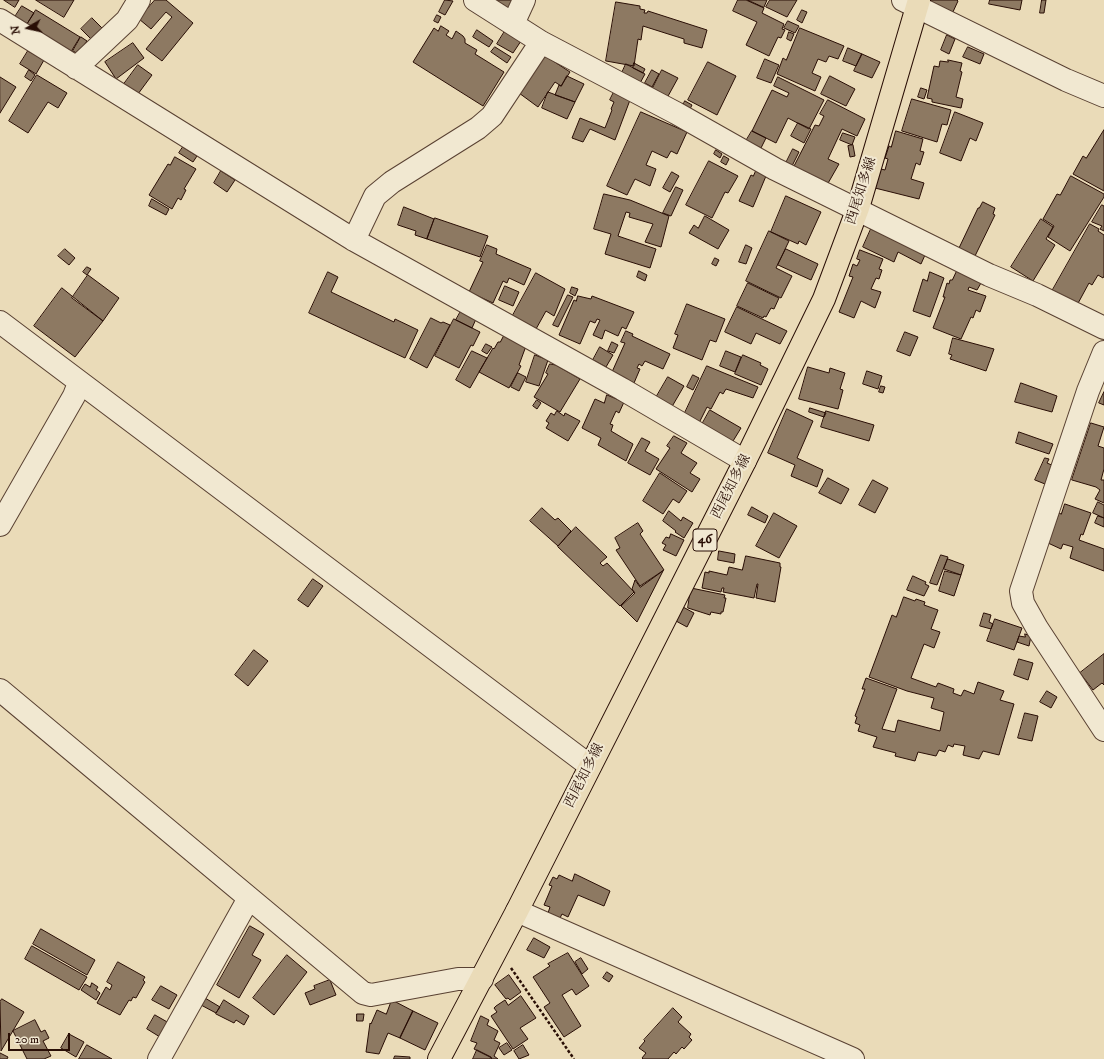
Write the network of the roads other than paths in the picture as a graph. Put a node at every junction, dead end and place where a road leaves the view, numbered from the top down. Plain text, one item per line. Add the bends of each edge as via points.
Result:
1 (138, 0) edge
2 (475, 0) edge
3 (524, 0) edge
4 (913, 2) edge
5 (0, 20) edge
6 (513, 24) junction
7 (541, 42) junction
8 (76, 68) junction
9 (1104, 96) edge
10 (858, 208) junction
11 (354, 240) junction
12 (0, 322) edge
13 (1104, 328) edge
14 (1104, 352) edge
15 (79, 383) junction
16 (745, 462) junction
17 (0, 525) edge
18 (0, 690) edge
19 (1104, 730) edge
20 (590, 766) junction
21 (250, 898) junction
22 (517, 911) junction
23 (482, 979) junction
24 (159, 1059) edge
25 (439, 1059) edge
26 (853, 1059) edge

1 - 8 street via 127,20
2 - 6 street
3 - 6 street
4 - 9 street via 1066,80
4 - 10 main road, 西尾知多線 / 46
5 - 8 street
6 - 7 street
7 - 10 street via 775,169
7 - 11 street via 492,116 478,128 392,182 375,196
8 - 11 street
10 - 13 street via 989,275
10 - 16 main road, 西尾知多線 / 46 via 824,299
11 - 16 street via 622,388
12 - 15 street
14 - 19 street via 1021,591 1023,603 1037,628
15 - 17 street
15 - 20 street
16 - 20 main road, 西尾知多線 / 46
18 - 21 street
20 - 22 main road, 西尾知多線 / 46
21 - 23 street via 363,993 371,995 458,980
21 - 24 street
22 - 23 main road, 西尾知多線 / 46
22 - 26 street
23 - 25 main road, 西尾知多線 / 46

